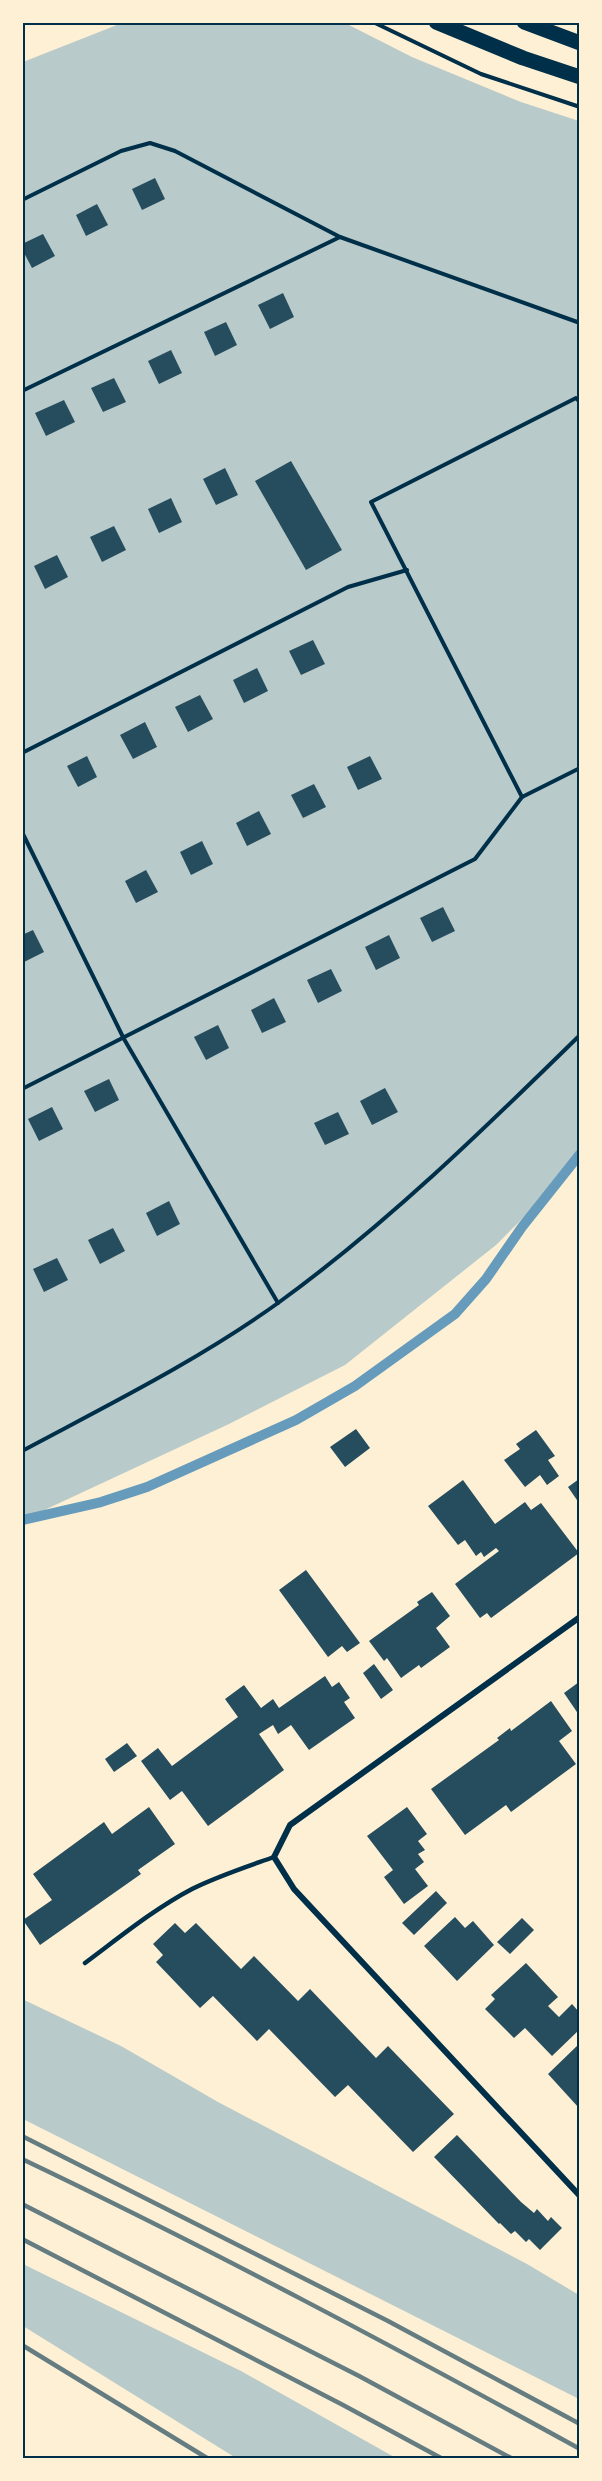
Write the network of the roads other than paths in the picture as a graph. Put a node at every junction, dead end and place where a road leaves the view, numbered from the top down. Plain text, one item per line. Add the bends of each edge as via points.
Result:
1 (436, 22) edge
2 (524, 22) edge
3 (579, 43) edge
4 (579, 77) edge
5 (579, 1617) edge
6 (274, 1857) junction
7 (85, 1963) dead end
8 (579, 2196) edge

1 - 4 main road
2 - 3 main road
5 - 6 street via 290,1825
6 - 7 lane via 192,1889
6 - 8 street via 294,1889

